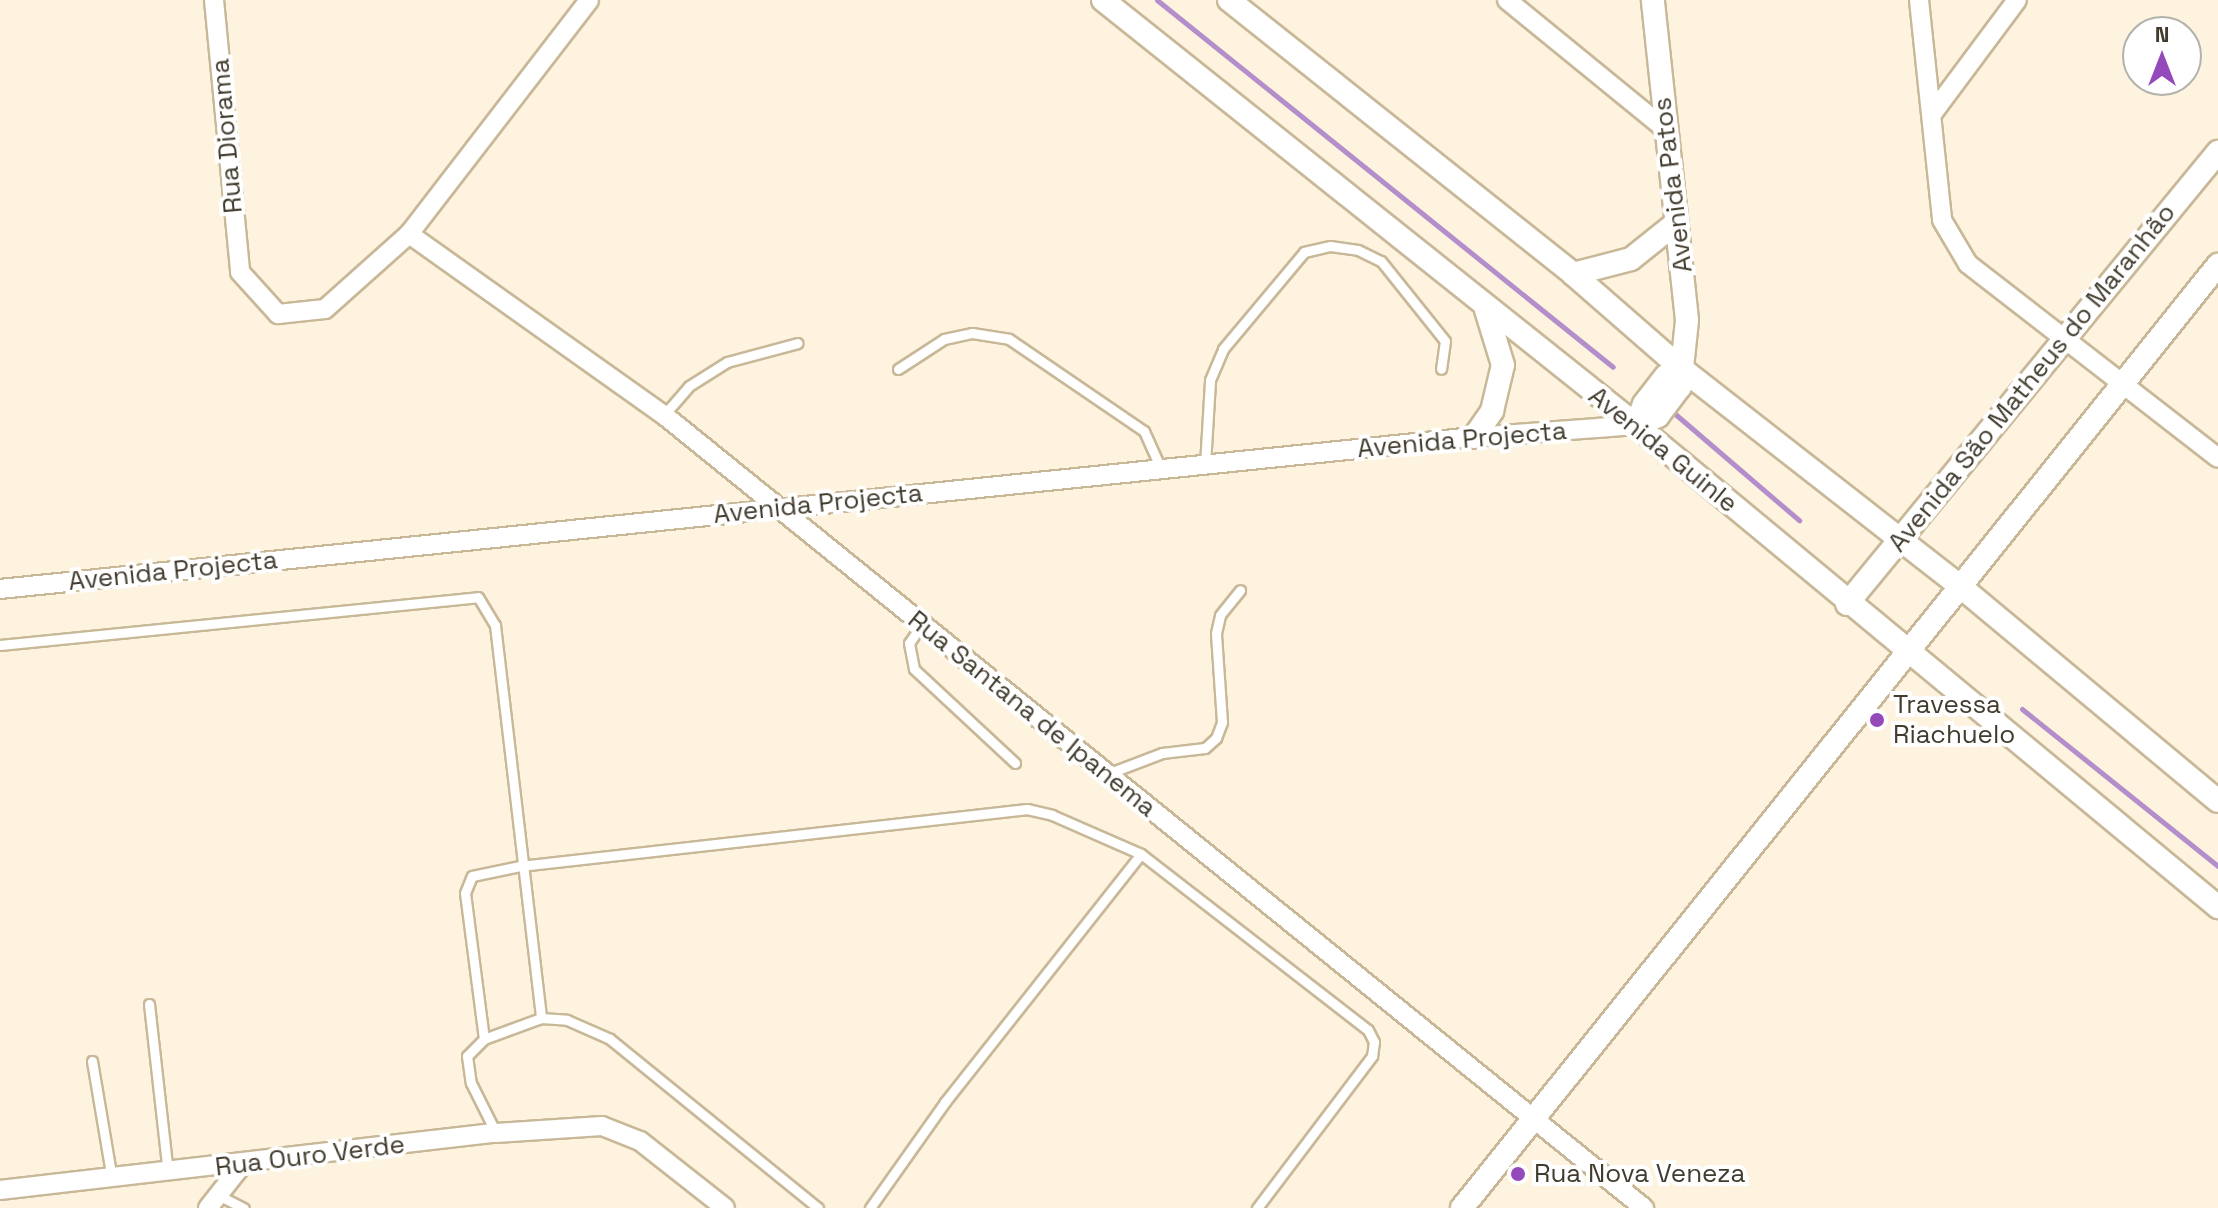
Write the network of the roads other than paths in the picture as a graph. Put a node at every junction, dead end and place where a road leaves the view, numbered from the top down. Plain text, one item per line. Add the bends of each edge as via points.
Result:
1 (214, 0) edge
2 (589, 0) edge
3 (1103, 0) edge
4 (1229, 0) edge
5 (1507, 0) edge
6 (1653, 0) edge
7 (1919, 0) edge
8 (2017, 0) edge
9 (1932, 114) junction
10 (1665, 129) junction
11 (2218, 152) edge
12 (1676, 223) junction
13 (409, 234) junction
14 (2218, 265) edge
15 (1573, 274) junction
16 (1485, 309) junction
17 (2065, 336) junction
18 (798, 343) dead end
19 (898, 369) dead end
20 (1441, 369) dead end
21 (1682, 369) junction
22 (2123, 382) junction
23 (664, 415) junction
24 (1636, 425) junction
25 (1474, 437) junction
26 (2218, 458) edge
27 (1205, 465) junction
28 (1161, 469) junction
29 (779, 508) junction
30 (1901, 538) junction
31 (1961, 587) junction
32 (0, 589) edge
33 (1240, 590) dead end
34 (1847, 604) junction
35 (922, 624) junction
36 (0, 645) edge
37 (1908, 653) junction
38 (1015, 763) dead end
39 (1107, 774) junction
40 (2218, 801) edge
41 (1141, 854) junction
42 (520, 866) junction
43 (2218, 907) edge
44 (149, 1004) dead end
45 (541, 1018) junction
46 (484, 1039) junction
47 (92, 1061) dead end
48 (1532, 1119) junction
49 (496, 1133) junction
50 (241, 1166) junction
51 (168, 1173) junction
52 (112, 1179) junction
53 (0, 1190) edge
54 (213, 1202) edge
55 (244, 1208) edge
56 (725, 1208) edge
57 (818, 1208) edge
58 (870, 1208) edge
59 (1257, 1208) edge
60 (1462, 1208) edge
61 (1644, 1208) edge

1 - 13 street, Rua Diorama via 240,272 278,314 325,309
2 - 13 street
3 - 16 street, Avenida Guinle via 1251,114
4 - 15 street
5 - 10 street
6 - 10 street, Avenida Patos
7 - 9 street
8 - 9 street
9 - 17 street via 1942,220 1968,264
10 - 12 street, Avenida Patos
11 - 17 street, Avenida São Matheus do Maranhão
12 - 15 street via 1631,259
12 - 21 street, Avenida Patos via 1687,320
13 - 23 street, Rua Santana de Ipanema
14 - 22 street
15 - 21 street
16 - 24 street, Avenida Guinle
16 - 25 street via 1503,365 1492,411
17 - 22 street
17 - 30 street, Avenida São Matheus do Maranhão
18 - 23 lane via 727,362 689,386
19 - 28 lane via 944,339 972,333 1009,339 1144,431
20 - 27 lane via 1445,341 1381,261 1358,250 1330,246 1304,252 1223,349 1210,380
21 - 24 street via 1666,376
21 - 30 street
22 - 26 street
22 - 31 street
23 - 29 street, Rua Santana de Ipanema
24 - 25 street, Avenida Projecta
24 - 34 street, Avenida Guinle
25 - 27 street, Avenida Projecta
27 - 28 street, Avenida Projecta
28 - 29 street, Avenida Projecta
29 - 32 street, Avenida Projecta
29 - 35 street, Rua Santana de Ipanema
30 - 31 street
30 - 34 street, Avenida São Matheus do Maranhão
31 - 37 street
31 - 40 street
33 - 39 lane via 1220,615 1216,633 1222,722 1216,738 1205,748 1162,753
34 - 37 street, Avenida Guinle
35 - 38 lane via 909,643 914,669
35 - 39 street, Rua Santana de Ipanema
36 - 42 lane via 478,597 495,625
37 - 43 street, Avenida Guinle
37 - 48 street
39 - 48 street, Rua Santana de Ipanema
41 - 42 lane via 1027,809
41 - 58 lane via 945,1102
41 - 59 lane via 1368,1030 1374,1042 1372,1056
42 - 45 lane
42 - 46 lane via 472,876 467,882
44 - 51 lane
45 - 46 lane
45 - 57 lane via 567,1020 610,1039
46 - 49 lane via 472,1048 466,1066
47 - 52 lane
48 - 60 street
48 - 61 street, Rua Santana de Ipanema
49 - 50 street, Rua Ouro Verde
49 - 56 street, Rua Ouro Verde via 582,1126 621,1131
50 - 51 street, Rua Ouro Verde
50 - 54 street
51 - 52 street, Rua Ouro Verde
52 - 53 street, Rua Ouro Verde
54 - 55 lane

